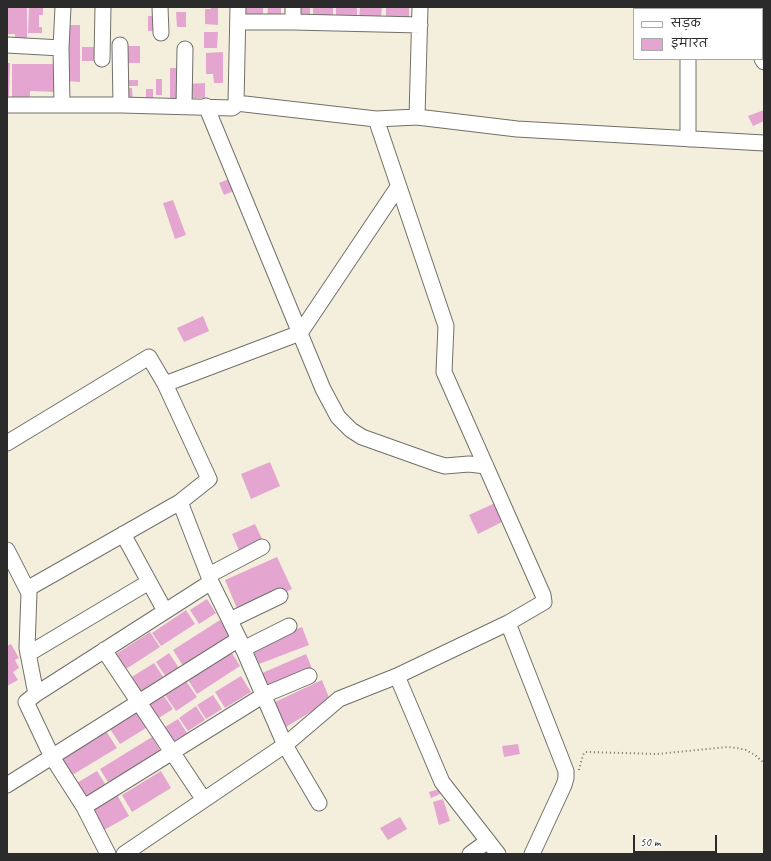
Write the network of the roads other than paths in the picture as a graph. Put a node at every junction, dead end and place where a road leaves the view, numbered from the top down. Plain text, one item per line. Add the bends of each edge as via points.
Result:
1 (63, 7) edge
2 (103, 7) edge
3 (160, 7) edge
4 (238, 7) edge
5 (420, 7) edge
6 (293, 14) edge
7 (238, 22) junction
8 (420, 25) junction
9 (161, 33) dead end
10 (7, 45) edge
11 (120, 45) dead end
12 (61, 48) junction
13 (185, 49) dead end
14 (102, 59) dead end
15 (688, 60) edge
16 (236, 103) junction
17 (62, 104) junction
18 (7, 105) edge
19 (121, 105) junction
20 (184, 106) junction
21 (206, 106) junction
22 (418, 117) junction
23 (376, 119) junction
24 (688, 139) junction
25 (764, 143) edge
26 (398, 187) junction
27 (300, 333) junction
28 (165, 384) junction
29 (7, 444) edge
30 (486, 466) junction
31 (180, 502) junction
32 (123, 534) junction
33 (262, 547) dead end
34 (7, 550) edge
35 (210, 578) junction
36 (149, 582) junction
37 (27, 589) junction
38 (280, 596) dead end
39 (165, 611) junction
40 (230, 620) junction
41 (508, 623) junction
42 (289, 626) dead end
43 (241, 644) junction
44 (104, 650) junction
45 (28, 654) junction
46 (309, 676) dead end
47 (397, 676) junction
48 (36, 694) junction
49 (264, 695) junction
50 (139, 702) junction
51 (285, 745) junction
52 (172, 752) junction
53 (52, 757) junction
54 (7, 785) edge
55 (204, 800) junction
56 (318, 802) dead end
57 (84, 807) junction
58 (488, 841) junction
59 (108, 854) edge
60 (124, 854) edge
61 (470, 854) edge
62 (498, 854) edge
63 (532, 854) edge

1 - 12 street
2 - 14 street
3 - 9 street
4 - 7 street
5 - 8 street
6 - 7 street
6 - 8 street
7 - 16 street
8 - 22 street
10 - 12 street
11 - 19 street
12 - 17 street
13 - 20 street
15 - 24 street
16 - 21 street via 232,108
16 - 23 street
17 - 18 street
17 - 19 street
19 - 20 street
20 - 21 street
21 - 27 street
22 - 23 street
22 - 24 street via 517,128
23 - 26 street
24 - 25 street
26 - 27 street
26 - 30 street via 446,326 444,372
27 - 28 street
27 - 30 street via 323,389 338,417 351,430 362,437 445,466
28 - 29 street via 149,357
28 - 31 street via 209,479
30 - 41 street via 544,599 544,602
31 - 32 street
31 - 35 street
32 - 36 street
32 - 37 street
33 - 35 street
34 - 37 street
35 - 39 street
35 - 40 street
36 - 39 street
36 - 45 street
37 - 45 street
38 - 40 street
39 - 44 street
40 - 43 street
41 - 47 street
41 - 63 street via 566,771 566,778
42 - 43 street
43 - 49 street
43 - 50 street
44 - 48 street
44 - 50 street
45 - 48 street
46 - 49 street
47 - 51 street via 339,699
47 - 58 street via 442,782
48 - 53 street via 26,704
49 - 51 street
49 - 52 street
50 - 52 street
50 - 53 street
51 - 55 street
51 - 56 street
52 - 55 street
52 - 57 street
53 - 54 street
53 - 57 street
55 - 60 street
57 - 59 street
58 - 61 street
58 - 62 street

